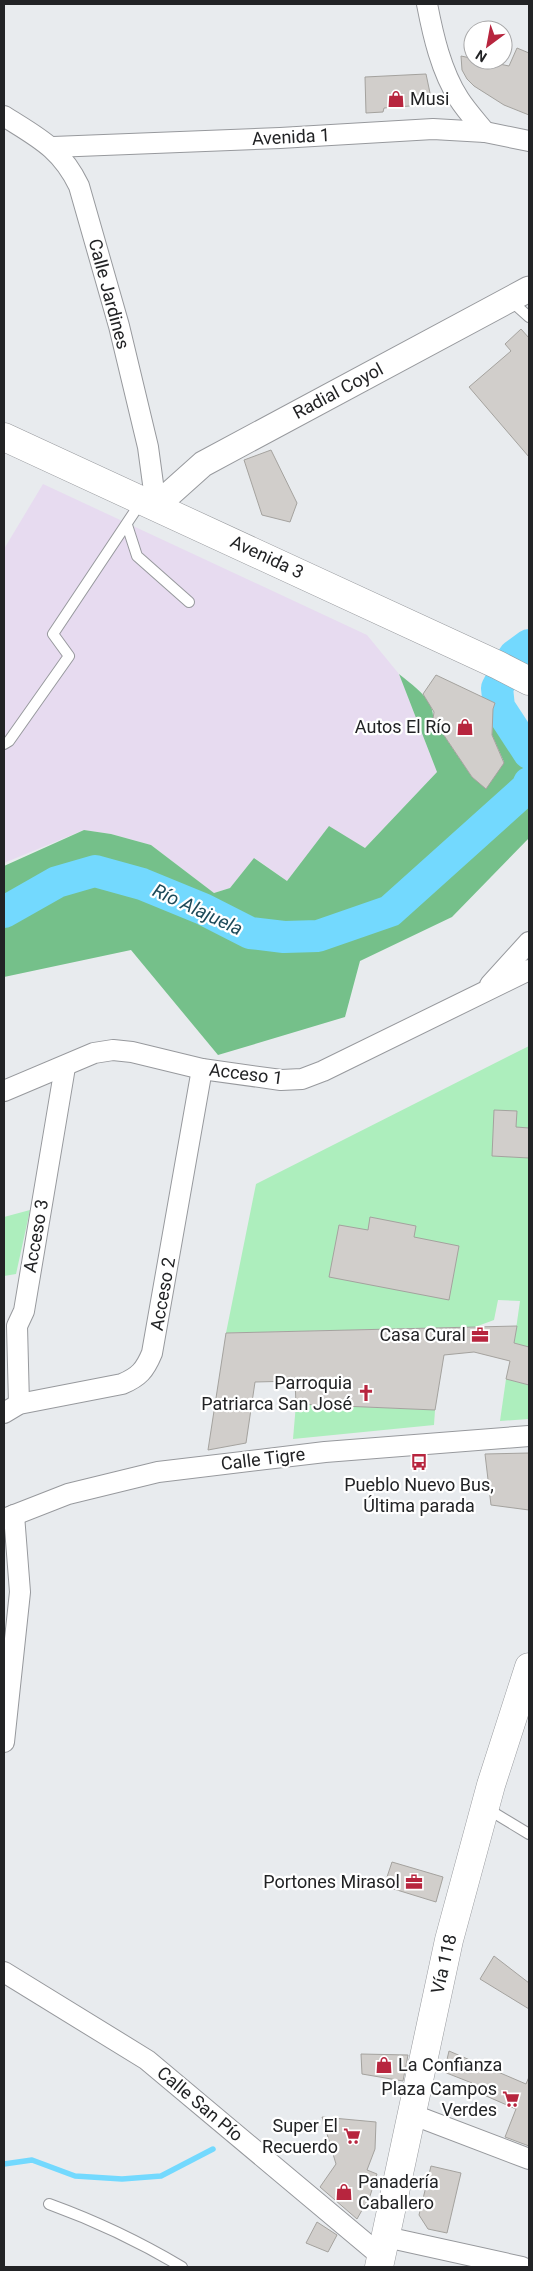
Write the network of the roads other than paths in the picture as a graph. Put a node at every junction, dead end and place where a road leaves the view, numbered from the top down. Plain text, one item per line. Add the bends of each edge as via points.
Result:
1 (427, 4) edge
2 (8, 120) edge
3 (485, 132) junction
4 (529, 141) edge
5 (53, 147) junction
6 (520, 294) edge
7 (529, 317) edge
8 (4, 437) edge
9 (149, 503) junction
10 (126, 525) junction
11 (189, 602) dead end
12 (526, 679) edge
13 (4, 744) edge
14 (529, 942) edge
15 (529, 970) edge
16 (480, 995) junction
17 (65, 1067) junction
18 (202, 1069) junction
19 (4, 1091) edge
20 (10, 1319) edge
21 (11, 1409) edge
22 (529, 1436) edge
23 (9, 1517) edge
24 (529, 1667) edge
25 (4, 1742) edge
26 (485, 1807) junction
27 (529, 1834) edge
28 (4, 1972) edge
29 (411, 2114) junction
30 (529, 2159) edge
31 (49, 2204) dead end
32 (382, 2254) edge
33 (182, 2267) edge
34 (522, 2267) edge

1 - 3 street via 447,75 458,98
2 - 5 street, Calle Jardines
3 - 4 street, Avenida 1
3 - 5 street, Avenida 1 via 433,129
5 - 9 street, Calle Jardines via 72,170 79,186 119,326 148,447
6 - 7 lane
6 - 9 street, Radial Coyol via 203,464
8 - 9 main road, Avenida 3
9 - 10 lane
9 - 12 main road, Avenida 3
10 - 11 lane via 137,556
10 - 13 lane via 53,634 69,656
14 - 16 street, Acceso 1
15 - 16 street, Acceso 1
16 - 18 street, Acceso 1 via 323,1071 302,1078 281,1080
17 - 18 street, Acceso 1 via 94,1053 113,1050
17 - 19 street, Acceso 1
17 - 20 street, Acceso 3 via 24,1311
18 - 21 street, Acceso 2 via 152,1353 146,1369 122,1384
20 - 21 street, Acceso 3
22 - 23 street, Calle Tigre via 325,1452 158,1472 68,1494
23 - 25 street via 20,1592
24 - 26 main road, Vía 118
26 - 27 lane
26 - 29 main road, Vía 118 via 449,1940
28 - 32 street, Calle San Pío via 147,2060
29 - 30 street
29 - 32 main road, Vía 118
31 - 33 lane via 84,2216
32 - 34 street

